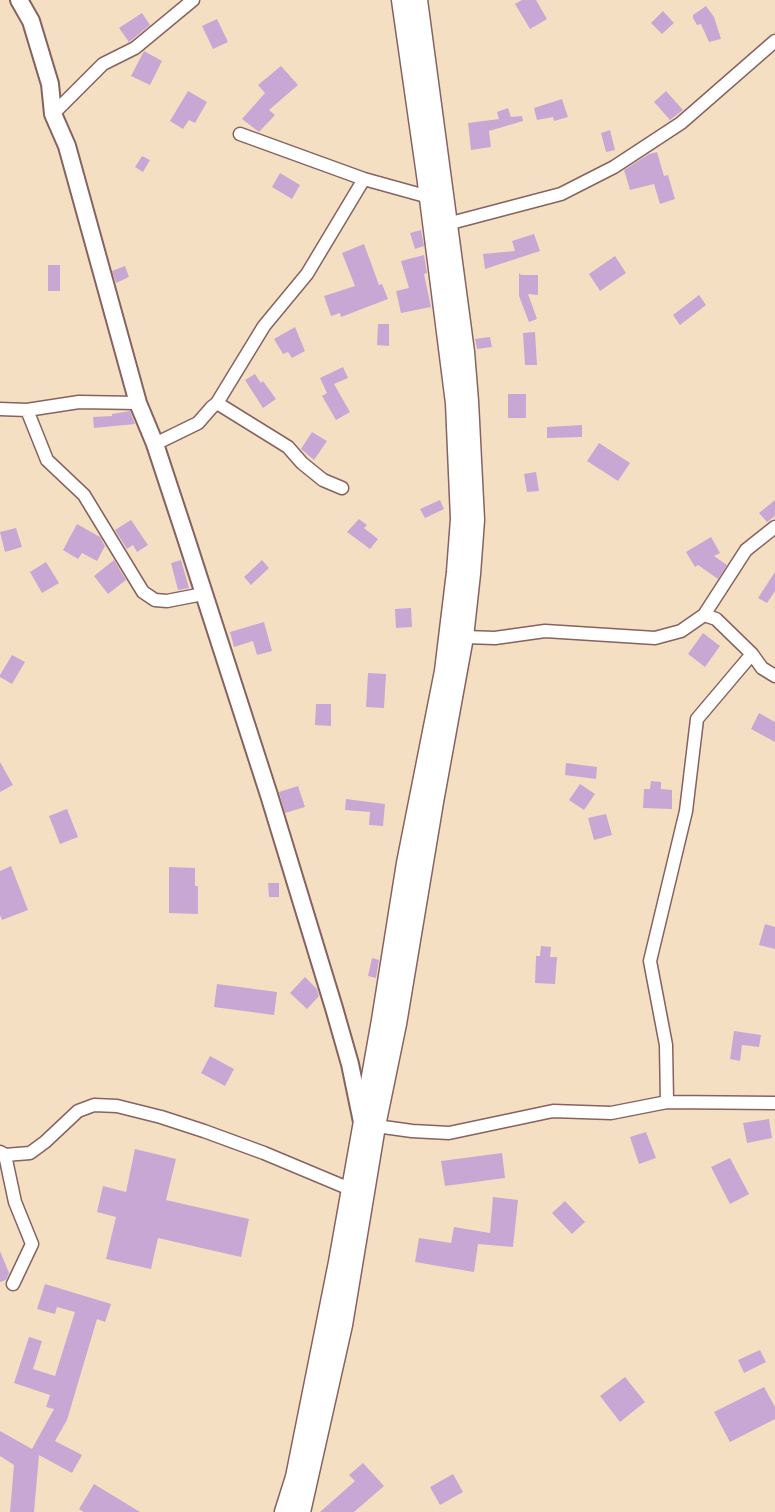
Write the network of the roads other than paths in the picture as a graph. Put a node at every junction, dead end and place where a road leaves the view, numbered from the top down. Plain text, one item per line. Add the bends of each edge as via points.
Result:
1 (20, 0) edge
2 (193, 0) edge
3 (401, 0) edge
4 (418, 0) edge
5 (775, 41) edge
6 (53, 114) junction
7 (240, 134) dead end
8 (364, 179) junction
9 (429, 197) junction
10 (447, 224) junction
11 (138, 403) junction
12 (217, 403) junction
13 (0, 409) edge
14 (27, 410) junction
15 (155, 444) junction
16 (342, 488) dead end
17 (775, 527) edge
18 (203, 594) junction
19 (704, 615) junction
20 (464, 637) junction
21 (752, 654) junction
22 (775, 676) edge
23 (397, 974) junction
24 (667, 1102) junction
25 (775, 1103) edge
26 (369, 1124) junction
27 (2, 1156) edge
28 (350, 1190) junction
29 (13, 1284) dead end
30 (284, 1512) edge
31 (301, 1512) edge

1 - 6 main road via 31,21 50,84
2 - 6 street via 135,48 103,64
3 - 9 main road
4 - 10 main road
5 - 10 street via 681,123 614,167 561,194
6 - 11 main road via 66,146
7 - 8 street
8 - 9 street
8 - 12 street via 307,274 264,326
9 - 23 main road via 455,403 460,519 444,671 406,863
10 - 20 main road via 465,352 473,447 475,520
11 - 14 street via 79,402
11 - 15 main road
12 - 15 street via 198,423
12 - 16 street via 288,447 323,480
13 - 14 street
14 - 18 street via 47,460 84,495 143,592 155,600 167,601
15 - 18 main road
17 - 19 street via 746,550
18 - 26 main road
19 - 20 street via 681,631 655,638 545,631 495,638
19 - 21 street via 716,619
20 - 23 main road
21 - 22 street via 762,668
21 - 24 street via 697,719 686,811 650,961 666,1046
23 - 26 main road
24 - 25 street
24 - 26 street via 611,1113 553,1112 449,1133
26 - 28 main road
26 - 31 main road via 343,1325
27 - 28 street via 30,1153 78,1111 117,1106 204,1131
27 - 29 street via 32,1244
28 - 30 main road via 295,1477

